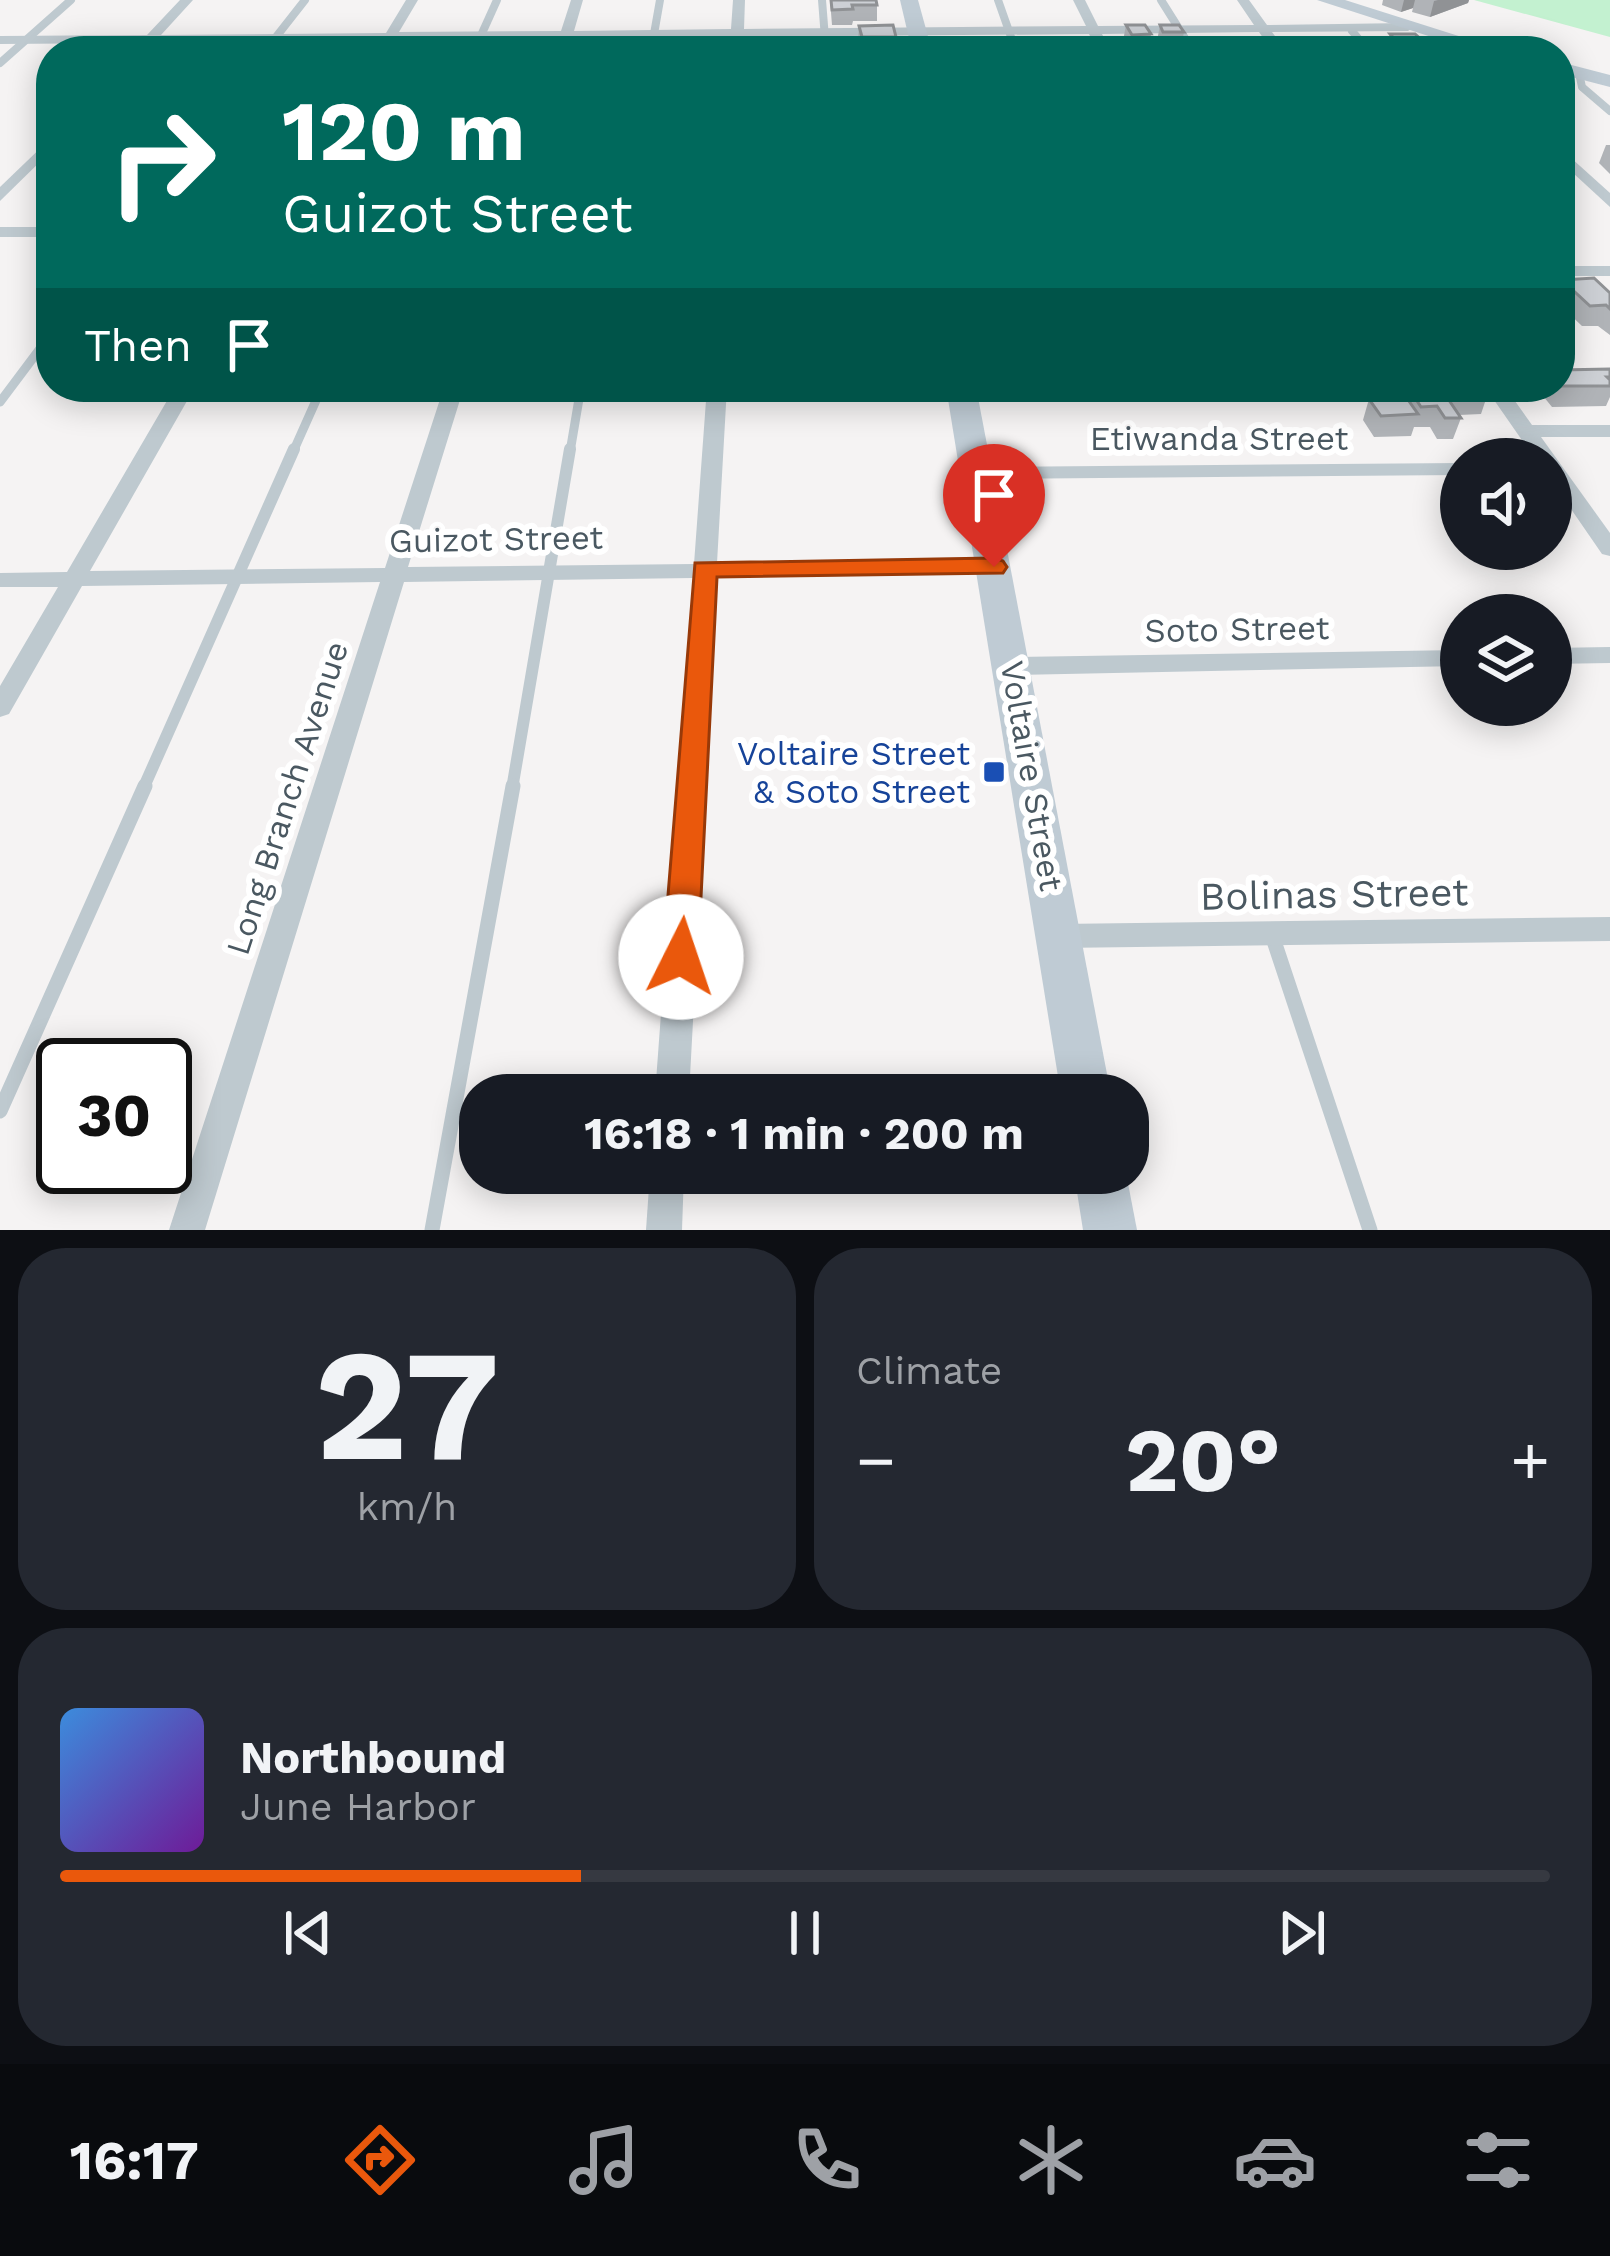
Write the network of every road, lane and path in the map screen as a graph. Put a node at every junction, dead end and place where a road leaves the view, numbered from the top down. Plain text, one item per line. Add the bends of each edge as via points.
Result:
1 (71, 0) edge
2 (187, 0) edge
3 (305, 0) edge
4 (412, 0) edge
5 (496, 0) edge
6 (577, 0) edge
7 (660, 0) edge
8 (739, 0) edge
9 (822, 0) edge
10 (909, 0) edge
11 (998, 0) edge
12 (1079, 0) edge
13 (1161, 0) edge
14 (1243, 0) edge
15 (1326, 0) edge
16 (1408, 27) junction
17 (1352, 31) junction
18 (1182, 32) junction
19 (1265, 32) junction
20 (1095, 33) junction
21 (1009, 34) junction
22 (153, 36) edge
23 (277, 36) edge
24 (391, 36) edge
25 (481, 36) edge
26 (566, 36) edge
27 (653, 36) edge
28 (736, 36) edge
29 (825, 36) edge
30 (918, 36) edge
31 (989, 36) edge
32 (1096, 36) edge
33 (1184, 36) edge
34 (1268, 36) edge
35 (1356, 36) edge
36 (1430, 36) edge
37 (0, 40) edge
38 (26, 40) junction
39 (36, 40) edge
40 (0, 63) edge
41 (1575, 71) edge
42 (1575, 77) edge
43 (1610, 81) edge
44 (1610, 111) edge
45 (36, 158) edge
46 (1575, 168) edge
47 (0, 196) edge
48 (1610, 202) edge
49 (0, 232) edge
50 (36, 232) edge
51 (1575, 270) edge
52 (1610, 271) edge
53 (36, 354) edge
54 (0, 402) edge
55 (176, 402) edge
56 (316, 402) edge
57 (449, 402) edge
58 (579, 402) edge
59 (716, 402) edge
60 (965, 402) edge
61 (1506, 402) edge
62 (1527, 431) junction
63 (1610, 431) edge
64 (1532, 438) edge
65 (1440, 469) edge
66 (977, 473) junction
67 (1572, 496) edge
68 (1610, 549) edge
69 (994, 567) junction
70 (705, 569) junction
71 (551, 571) junction
72 (241, 574) junction
73 (396, 574) junction
74 (76, 579) junction
75 (0, 580) edge
76 (1572, 656) edge
77 (1610, 656) edge
78 (1440, 658) edge
79 (1013, 665) junction
80 (0, 708) edge
81 (1610, 928) edge
82 (1272, 934) junction
83 (1059, 936) junction
84 (673, 1074) edge
85 (1082, 1074) edge
86 (0, 1111) edge
87 (666, 1194) edge
88 (1104, 1194) edge
89 (187, 1230) edge
90 (432, 1230) edge
91 (664, 1230) edge
92 (1110, 1230) edge
93 (1370, 1230) edge

1 - 38 lane
2 - 22 street
3 - 23 lane
4 - 24 street
5 - 25 lane
6 - 26 street
7 - 27 lane
8 - 28 street
9 - 29 lane
10 - 30 main road
11 - 21 lane
12 - 20 street
13 - 18 lane
14 - 19 street
15 - 16 main road
16 - 17 street
16 - 36 main road
17 - 19 street
17 - 35 lane
18 - 19 street
18 - 20 street
18 - 33 lane
19 - 34 street
20 - 21 street
20 - 32 street
21 - 31 street
37 - 38 street
38 - 39 street
38 - 40 lane
41 - 43 main road
42 - 44 lane
45 - 47 street
46 - 48 street
49 - 50 street
51 - 52 street
53 - 54 lane
55 - 74 street
56 - 72 lane
57 - 73 street, Long Branch Avenue
58 - 71 lane
59 - 70 street
60 - 66 main road, Voltaire Street
61 - 62 street
62 - 63 street
62 - 64 street
65 - 66 street, Etiwanda Street
66 - 69 main road, Voltaire Street
67 - 68 street
69 - 70 street, Guizot Street
69 - 79 main road, Voltaire Street
70 - 71 street, Guizot Street
70 - 84 street
71 - 73 street, Guizot Street
71 - 90 lane
72 - 73 street, Guizot Street
72 - 74 street, Guizot Street
72 - 86 lane
73 - 89 street, Long Branch Avenue
74 - 75 street, Guizot Street
74 - 80 street
76 - 77 street
78 - 79 street, Soto Street
79 - 83 main road, Voltaire Street
81 - 82 street, Bolinas Street
82 - 83 street, Bolinas Street
82 - 93 lane
83 - 85 main road, Voltaire Street
87 - 91 street
88 - 92 main road

